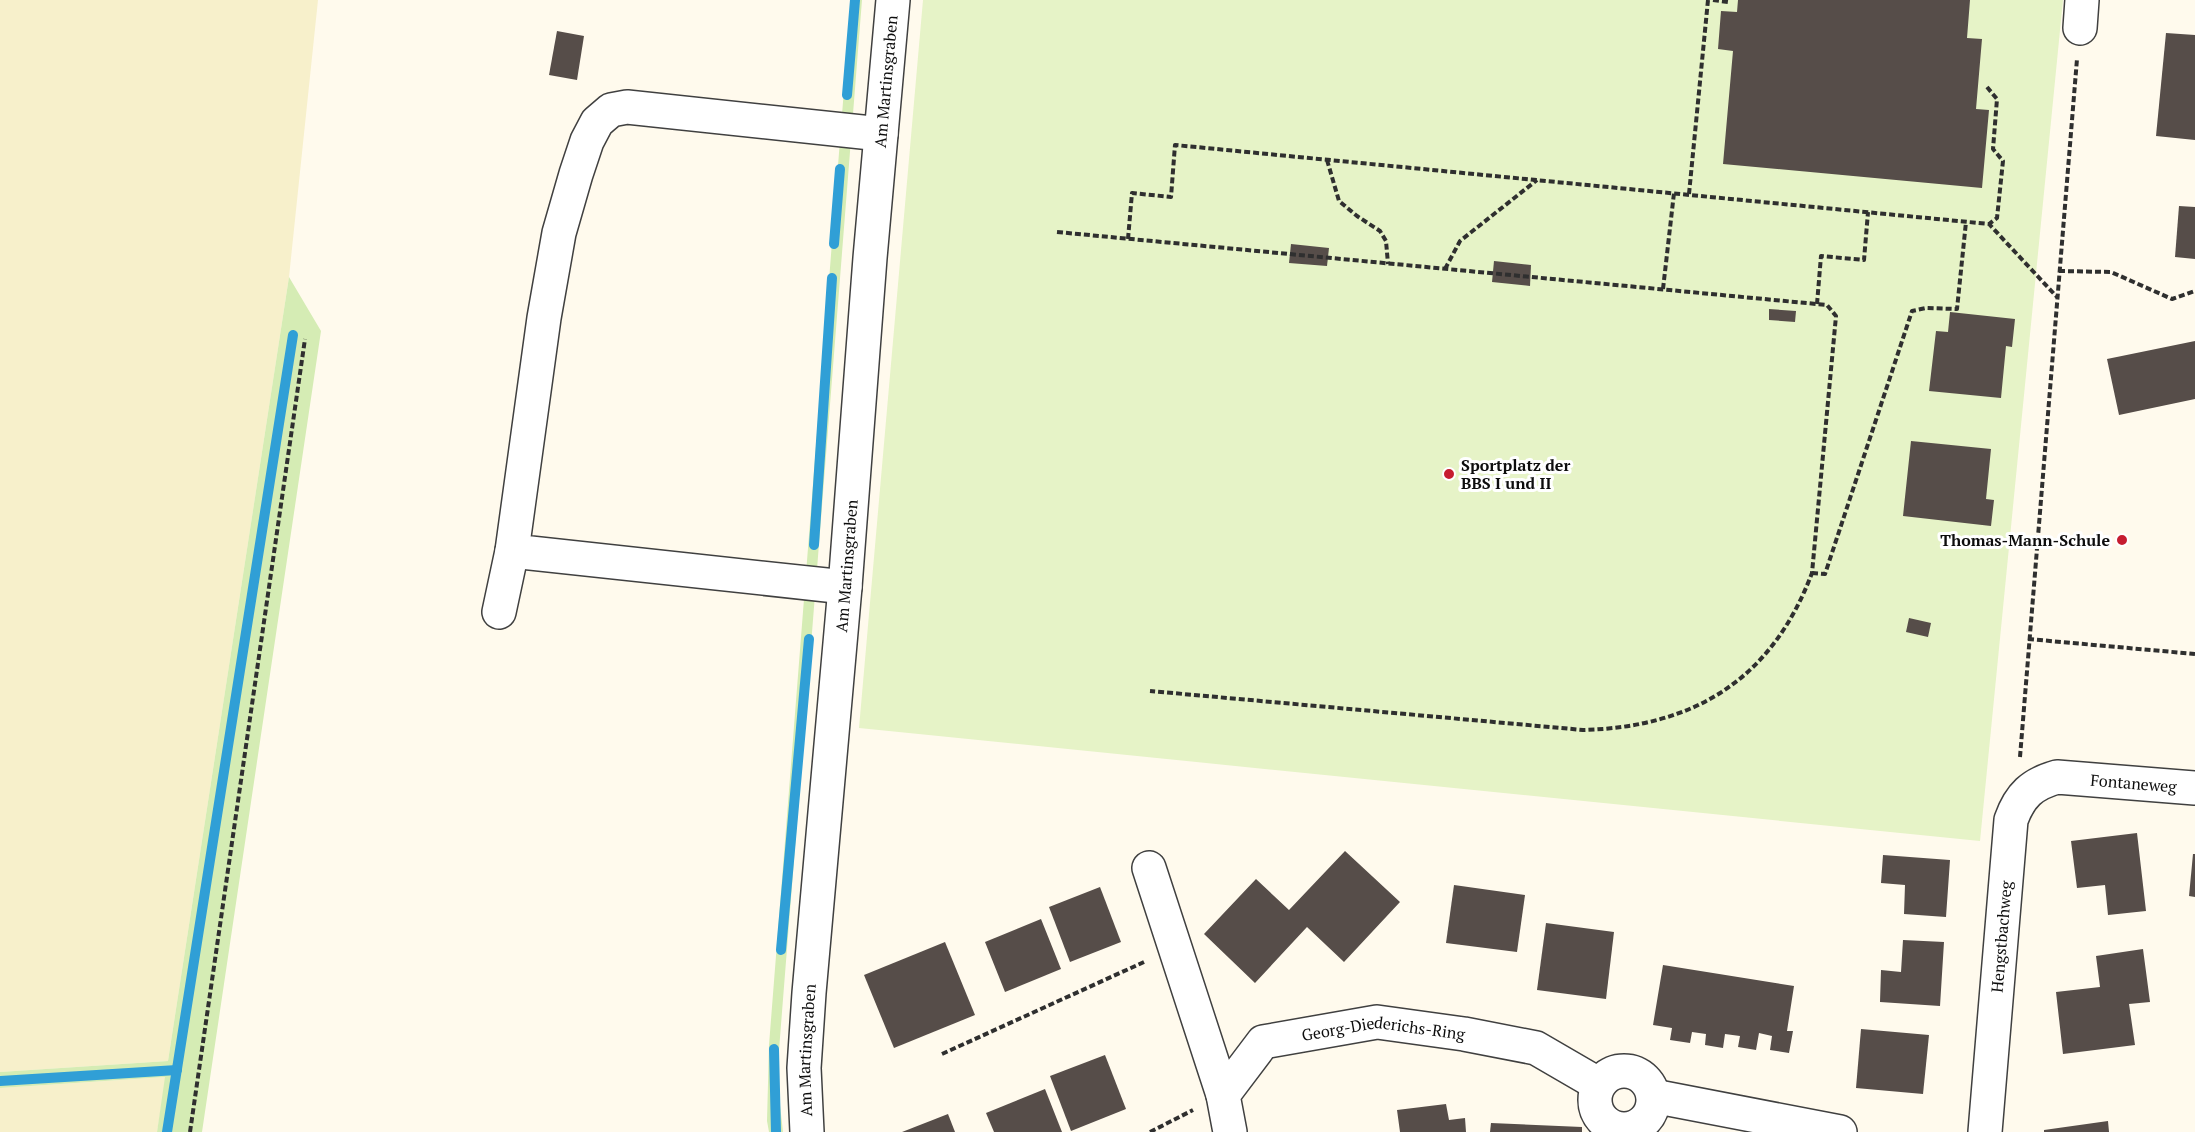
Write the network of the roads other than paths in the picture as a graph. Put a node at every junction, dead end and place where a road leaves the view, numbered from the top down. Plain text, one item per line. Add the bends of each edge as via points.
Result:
1 (893, 0) edge
2 (881, 134) junction
3 (512, 551) junction
4 (845, 587) junction
5 (499, 612) dead end
6 (2195, 788) edge
7 (2016, 806) joint
8 (1149, 868) dead end
9 (1598, 1084) junction
10 (1223, 1095) junction
11 (1653, 1096) junction
12 (1619, 1130) edge
13 (807, 1132) edge
14 (1230, 1132) edge
15 (1840, 1132) edge
16 (1985, 1132) edge

1 - 2 street, Am Martinsgraben
2 - 3 street via 627,107 611,110 597,122 587,141 560,233 544,318
2 - 4 street, Am Martinsgraben
3 - 4 street
3 - 5 street
4 - 13 street, Am Martinsgraben via 804,1057
6 - 7 street, Fontaneweg via 2057,777 2024,794
7 - 16 street, Hengstbachweg via 2011,820
8 - 10 street
9 - 10 street, Georg-Diederichs-Ring via 1536,1048 1377,1022 1263,1042
9 - 11 street via 1612,1072 1630,1071 1646,1080
9 - 12 street via 1594,1102 1597,1112
10 - 14 street
11 - 12 street via 1644,1121
11 - 15 street

